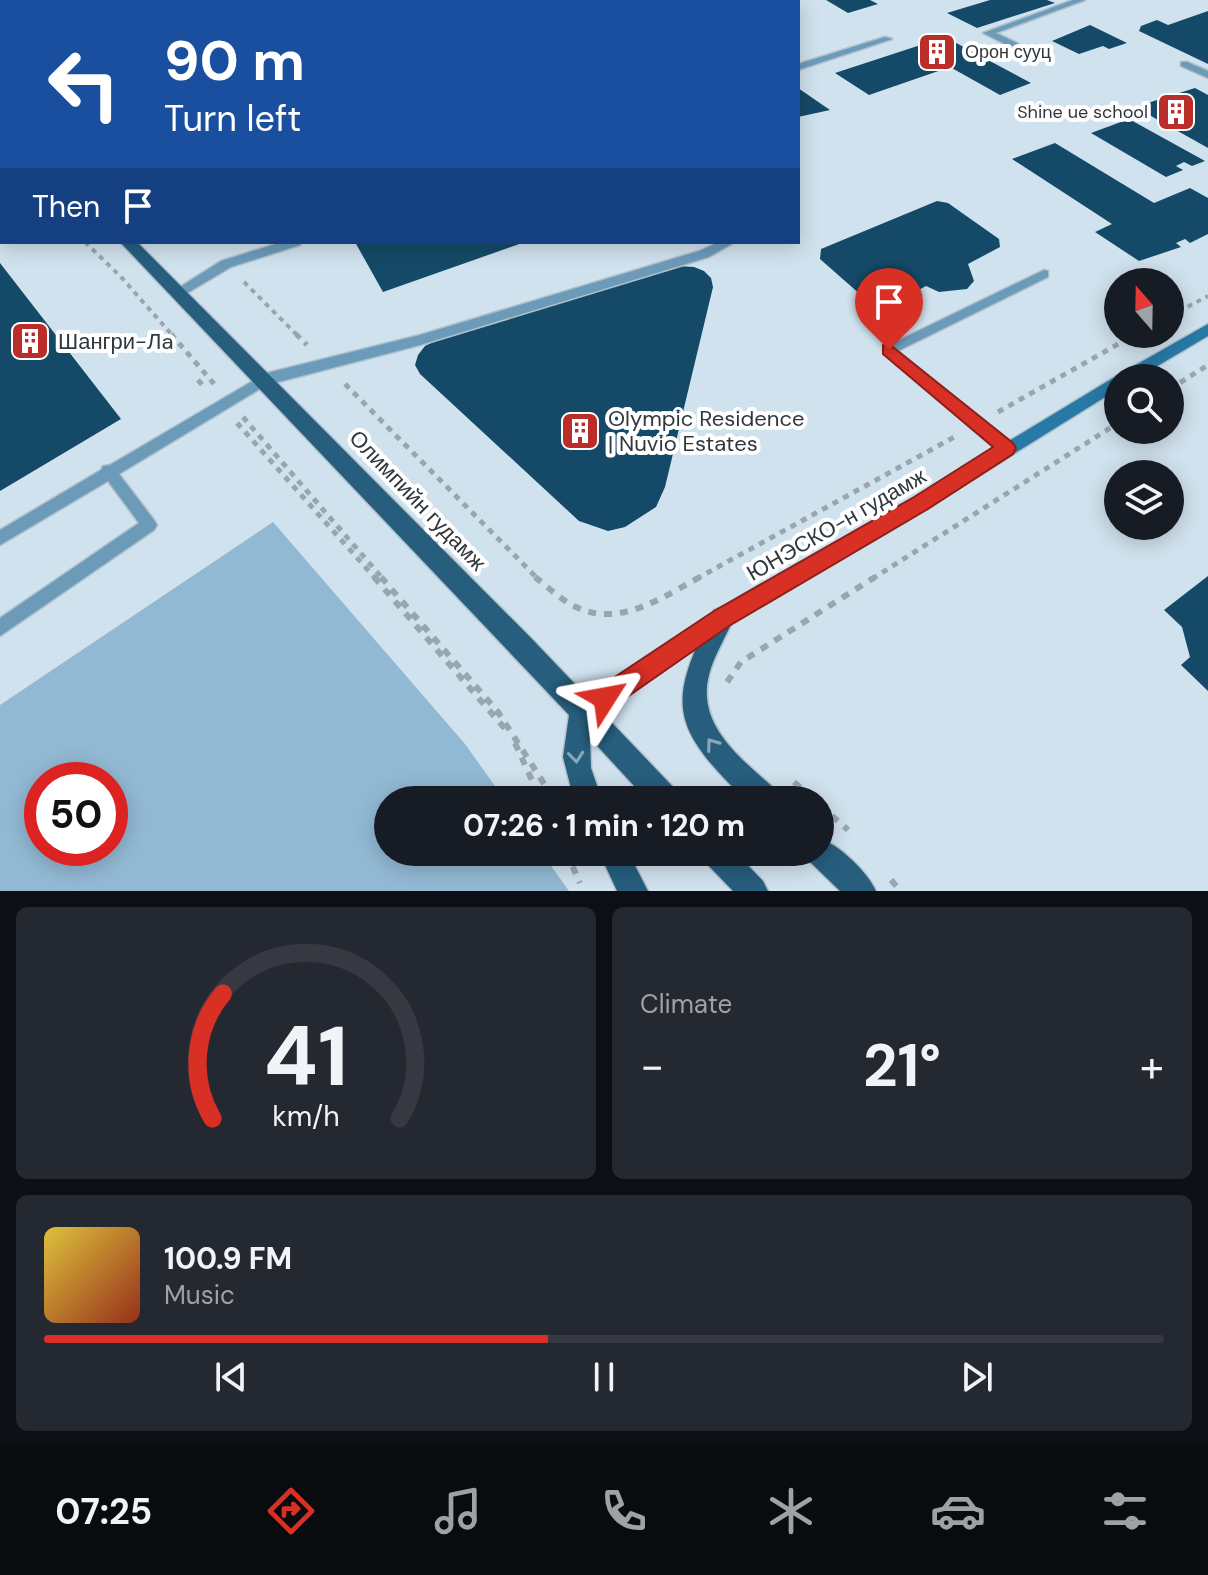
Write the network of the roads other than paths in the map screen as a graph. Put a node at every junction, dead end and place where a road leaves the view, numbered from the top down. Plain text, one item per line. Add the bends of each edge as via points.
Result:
1 (1081, 0) edge
2 (888, 39) dead end
3 (1016, 46) dead end
4 (1184, 64) dead end
5 (800, 66) edge
6 (1208, 75) edge
7 (130, 244) edge
8 (290, 244) edge
9 (725, 244) edge
10 (1044, 274) dead end
11 (179, 292) junction
12 (1208, 329) edge
13 (1149, 364) edge
14 (263, 380) junction
15 (1104, 390) edge
16 (1006, 448) junction
17 (108, 470) junction
18 (0, 538) edge
19 (722, 618) junction
20 (0, 628) edge
21 (582, 713) junction
22 (581, 786) edge
23 (652, 786) edge
24 (751, 786) edge
25 (834, 865) edge
26 (620, 866) edge
27 (729, 866) edge
28 (633, 891) edge
29 (753, 891) edge
30 (861, 891) edge

1 - 3 street via 988,33
2 - 5 lane
4 - 6 street
7 - 11 main road, Олимпийн гудамж
8 - 11 street via 226,264
9 - 14 street via 420,340
10 - 16 lane via 889,350
11 - 14 main road, Олимпийн гудамж
12 - 13 main road
14 - 17 lane
14 - 21 main road, Олимпийн гудамж
15 - 16 main road, ЮНЭСКО-н гудамж
16 - 19 main road, ЮНЭСКО-н гудамж
17 - 18 lane
17 - 20 lane via 149,525
19 - 21 main road, ЮНЭСКО-н гудамж
24 -> 19 main road via 713,749 696,719 697,675
21 -> 22 main road via 574,747
21 - 23 main road, Олимпийн гудамж
25 - 30 main road
26 - 28 main road
27 - 29 main road

